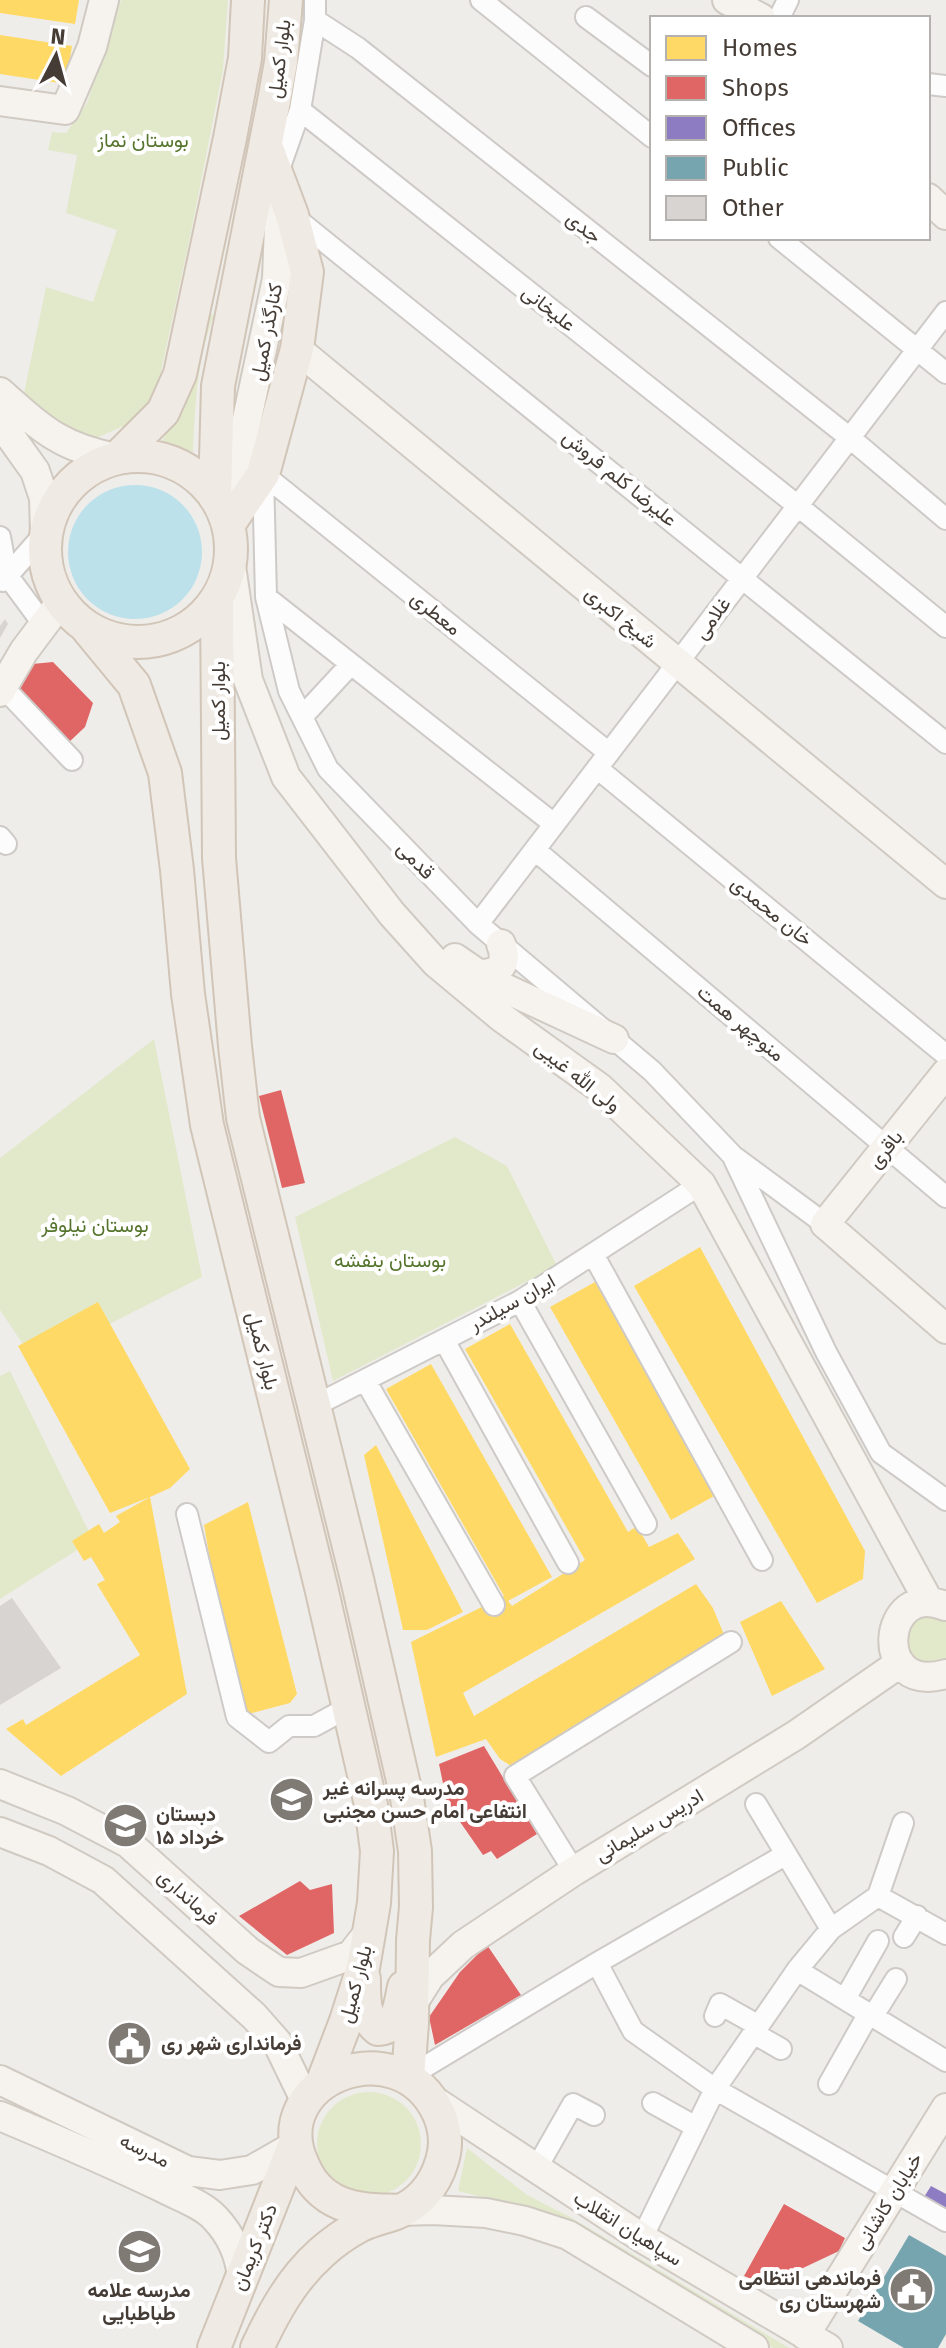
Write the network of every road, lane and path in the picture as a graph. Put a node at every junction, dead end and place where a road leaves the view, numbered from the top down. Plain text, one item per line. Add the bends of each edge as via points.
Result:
1 (104, 0) edge
2 (248, 0) edge
3 (286, 0) edge
4 (481, 0) edge
5 (727, 0) edge
6 (315, 10) edge
7 (757, 16) edge
8 (586, 17) dead end
9 (650, 65) edge
10 (0, 101) edge
11 (300, 110) junction
12 (650, 135) edge
13 (266, 145) junction
14 (277, 175) junction
15 (930, 200) edge
16 (292, 215) junction
17 (946, 215) edge
18 (782, 240) edge
19 (946, 312) edge
20 (297, 349) junction
21 (918, 349) junction
22 (946, 373) edge
23 (0, 392) edge
24 (0, 422) edge
25 (850, 438) junction
26 (117, 458) junction
27 (263, 474) junction
28 (798, 506) junction
29 (223, 512) junction
30 (946, 519) edge
31 (45, 533) junction
32 (0, 537) edge
33 (231, 566) junction
34 (743, 578) junction
35 (4, 580) edge
36 (266, 597) junction
37 (217, 600) junction
38 (52, 614) junction
39 (946, 627) edge
40 (87, 628) junction
41 (678, 663) junction
42 (351, 664) junction
43 (2, 690) edge
44 (302, 717) junction
45 (946, 743) edge
46 (72, 760) dead end
47 (603, 760) junction
48 (554, 824) junction
49 (535, 850) junction
50 (946, 884) edge
51 (381, 899) junction
52 (478, 924) junction
53 (501, 944) junction
54 (474, 973) junction
55 (614, 1039) junction
56 (946, 1055) edge
57 (946, 1073) edge
58 (887, 1147) junction
59 (733, 1156) junction
60 (701, 1184) junction
61 (946, 1197) edge
62 (825, 1224) junction
63 (593, 1254) junction
64 (520, 1301) junction
65 (946, 1329) edge
66 (444, 1340) junction
67 (365, 1380) junction
68 (314, 1406) junction
69 (946, 1500) edge
70 (187, 1514) dead end
71 (646, 1524) dead end
72 (762, 1560) dead end
73 (568, 1563) dead end
74 (937, 1604) edge
75 (494, 1605) dead end
76 (731, 1642) dead end
77 (900, 1663) junction
78 (946, 1674) edge
79 (349, 1707) junction
80 (0, 1784) edge
81 (756, 1804) dead end
82 (67, 1811) junction
83 (903, 1823) dead end
84 (0, 1832) edge
85 (49, 1851) junction
86 (785, 1855) junction
87 (574, 1871) junction
88 (878, 1896) junction
89 (917, 1916) junction
90 (831, 1929) junction
91 (369, 1932) junction
92 (946, 1934) edge
93 (904, 1937) dead end
94 (413, 1940) junction
95 (878, 1941) dead end
96 (597, 1963) junction
97 (363, 1968) junction
98 (797, 1970) junction
99 (896, 1979) dead end
100 (845, 1999) junction
101 (413, 2003) junction
102 (871, 2014) junction
103 (715, 2016) dead end
104 (757, 2030) junction
105 (781, 2049) dead end
106 (946, 2061) edge
107 (408, 2077) junction
108 (0, 2080) edge
109 (829, 2084) dead end
110 (715, 2089) junction
111 (314, 2093) junction
112 (433, 2100) junction
113 (653, 2103) dead end
114 (946, 2108) edge
115 (594, 2115) dead end
116 (0, 2116) edge
117 (696, 2127) junction
118 (294, 2146) junction
119 (536, 2169) junction
120 (893, 2192) junction
121 (400, 2211) junction
122 (946, 2221) edge
123 (642, 2238) junction
124 (242, 2278) junction
125 (816, 2342) edge
126 (214, 2348) edge
127 (257, 2348) edge
128 (754, 2348) edge

1 - 10 street via 92,47 65,110
2 - 26 main road, بلوار کمیل via 245,58 180,374 163,412
3 - 13 main road, بلوار کمیل
4 - 12 street
5 - 7 street
6 - 11 street
6 - 25 street, جدی
8 - 9 street
11 - 14 street
11 - 28 street, علیخانی
13 - 14 main road
13 - 29 main road, بلوار کمیل via 218,386
14 - 16 main road
15 - 17 street
16 - 20 main road via 307,272
16 - 34 street, علیرضا کلم فروش
18 - 21 street
19 - 21 street, غلامی
20 - 27 main road
20 - 41 street, شیخ اکبری
21 - 22 street
21 - 25 street, غلامی
23 - 26 street via 56,438
24 - 31 street via 35,471 44,498
25 - 28 street, غلامی
25 - 30 street, جدی
26 - 29 main road via 145,456 172,462 196,475
26 - 31 main road via 92,467 70,484
27 - 29 main road
27 - 36 street, قدمی
27 - 47 street, معطری
28 - 34 street, غلامی
28 - 39 street, علیخانی
29 - 33 main road via 232,541
31 - 35 street
31 - 38 main road
32 - 35 street
33 - 37 main road
33 - 51 street, ولی الله غیبی via 248,680 286,777
34 - 41 street, غلامی
34 - 45 street, علیرضا کلم فروش
35 - 38 street
36 - 42 street
36 - 44 street, قدمی via 289,691
37 - 40 main road via 198,622 144,643 114,640
37 - 68 main road, بلوار کمیل via 219,858 243,1118
38 - 40 main road via 73,617
38 - 43 street
40 - 79 main road, بلوار کمیل via 134,685 165,773 207,1125
41 - 47 street, غلامی
41 - 50 street, شیخ اکبری
42 - 44 street
42 - 48 street
43 - 46 street
44 - 52 street, قدمی via 328,769
47 - 48 street, غلامی
47 - 56 street, خان محمدی
48 - 49 street, غلامی
49 - 52 street, غلامی
49 - 58 street, منوچهر همت
51 - 54 street
51 - 60 street, ولی الله غیبی via 436,963 600,1088
52 - 53 street, قدمی
53 - 54 street via 504,957 499,968
53 - 55 street, قدمی
54 - 55 street
55 - 59 street, قدمی
57 - 58 street, باقری
58 - 61 street, منوچهر همت
58 - 62 street, باقری
59 - 62 street
59 - 69 street via 826,1352 881,1453
60 - 63 street, ایران سیلندر
60 - 74 street, ولی الله غیبی
62 - 65 street
63 - 64 street, ایران سیلندر
63 - 72 street
64 - 66 street, ایران سیلندر
64 - 71 street
66 - 67 street, ایران سیلندر
66 - 73 street
67 - 68 street, ایران سیلندر
67 - 75 street
68 - 94 main road, بلوار کمیل via 407,1798 415,1851
70 - 79 street via 237,1717 269,1742 289,1726 314,1726
74 - 77 street via 917,1604 898,1618 892,1641
76 - 87 street via 515,1776
77 - 78 street via 921,1677
77 - 87 street, ادریس سلیمانی via 796,1735
79 - 91 main road, بلوار کمیل via 377,1851
80 - 82 street, فرمانداری
81 - 86 street
82 - 85 street
82 - 91 street, فرمانداری via 128,1843 248,1951 279,1972 301,1973 351,1955
83 - 88 street
84 - 85 street
85 - 111 street via 103,1880 254,2016
86 - 90 street
86 - 96 street
87 - 101 street, ادریس سلیمانی via 463,1945 430,1976
88 - 89 street
88 - 90 street
89 - 92 street
89 - 93 street
90 - 98 street
91 - 97 main road, بلوار کمیل
94 - 97 main road via 395,2023 388,2029 378,2029 366,2011
94 - 101 main road, بلوار کمیل
95 - 100 street
96 - 107 street
96 - 110 street via 633,2031
97 - 111 main road, بلوار کمیل
98 - 100 street
98 - 104 street
99 - 102 street
100 - 102 street
101 - 107 main road, بلوار کمیل
102 - 106 street
102 - 109 street
103 - 104 street via 720,2004
104 - 105 street
104 - 110 street
107 - 111 main road via 364,2067 341,2072
107 - 112 main road
108 - 118 street, مدرسه via 188,2171 220,2175 252,2170
110 - 117 street
110 - 120 street
111 - 118 main road via 297,2123
112 - 119 street, سپاهیان انقلاب
112 - 121 main road via 444,2124 442,2163 423,2197
113 - 117 street
114 - 120 street, خیابان کاشانی
115 - 119 street via 567,2100
116 - 124 street, مدرسه via 206,2210 231,2238
117 - 123 street
118 - 121 main road via 311,2182 339,2203
118 - 124 main road, دکتر کریمان
119 - 123 street, سپاهیان انقلاب
120 - 122 street
120 - 125 street, خیابان کاشانی
121 - 127 main road via 361,2225 322,2252 277,2306
121 - 128 street, سپاهیان انقلاب via 486,2213 568,2235
123 - 125 street, سپاهیان انقلاب
124 - 126 main road, دکتر کریمان

